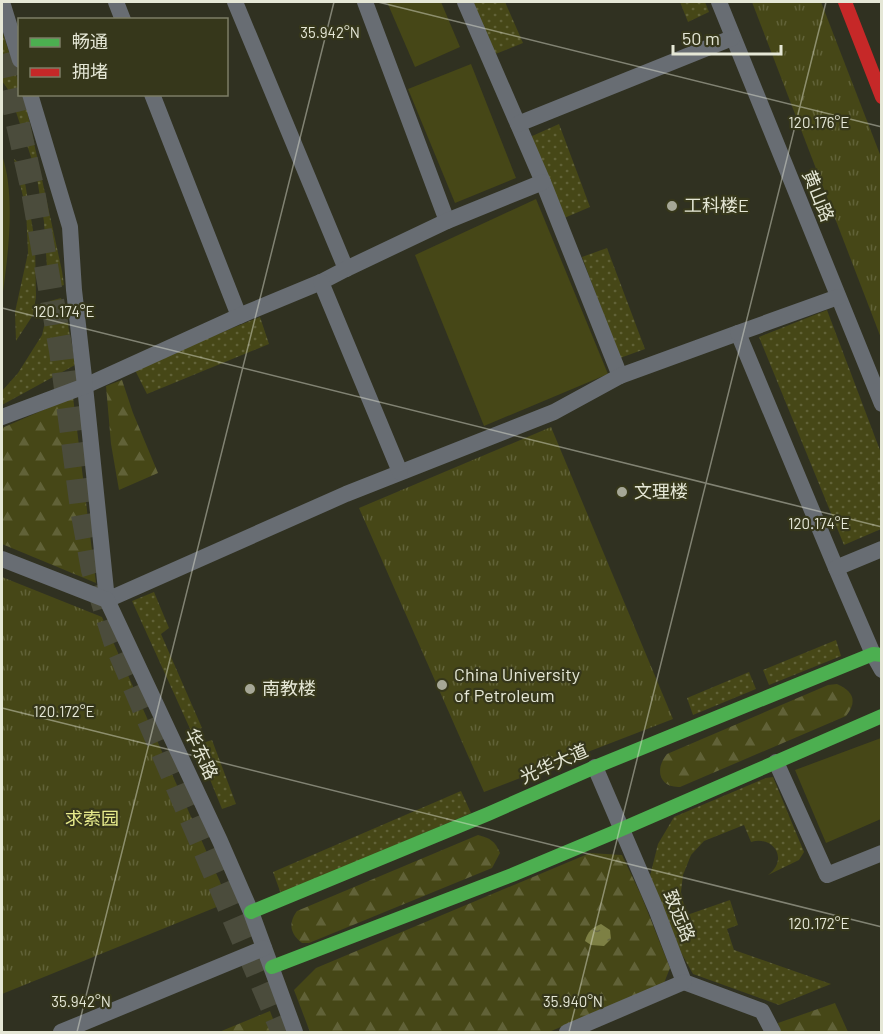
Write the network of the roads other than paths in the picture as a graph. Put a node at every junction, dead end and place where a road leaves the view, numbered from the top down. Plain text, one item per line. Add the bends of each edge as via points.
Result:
1 (116, 2) edge
2 (235, 2) edge
3 (365, 2) edge
4 (465, 2) edge
5 (719, 2) edge
6 (845, 2) edge
7 (5, 3) edge
8 (122, 18) edge
9 (732, 38) junction
10 (18, 52) edge
11 (31, 96) edge
12 (153, 96) edge
13 (882, 97) edge
14 (518, 124) junction
15 (543, 182) junction
16 (447, 221) junction
17 (346, 269) junction
18 (321, 282) junction
19 (838, 297) junction
20 (239, 316) junction
21 (738, 333) junction
22 (620, 376) junction
23 (85, 386) junction
24 (882, 404) edge
25 (2, 417) edge
26 (400, 472) junction
27 (882, 549) edge
28 (2, 559) edge
29 (836, 568) junction
30 (107, 600) junction
31 (877, 655) edge
32 (882, 670) edge
33 (882, 716) edge
34 (776, 762) junction
35 (595, 767) junction
36 (622, 829) junction
37 (882, 853) edge
38 (251, 912) junction
39 (264, 948) junction
40 (272, 967) junction
41 (684, 982) junction
42 (61, 1032) edge
43 (295, 1032) edge
44 (567, 1032) edge
45 (773, 1032) edge

1 - 8 street
2 - 17 street
3 - 16 street
4 - 14 street
5 - 9 street, 黄山路
6 - 13 street
7 - 10 street
9 - 14 street
9 - 19 street, 黄山路
11 - 23 street, 华东路 via 70,226
12 - 20 street
14 - 15 street
15 - 16 street
15 - 22 street
16 - 17 street
17 - 18 street
18 - 20 street
18 - 26 street
19 - 21 street
19 - 24 street, 黄山路
20 - 23 street
21 - 22 street
21 - 29 street
22 - 26 street via 555,412
23 - 25 street
23 - 30 street, 华东路
26 - 30 street
27 - 29 street
28 - 30 street
29 - 31 street
30 - 38 street, 华东路
31 - 32 street
31 - 35 street, 光华大道
33 - 34 street
34 - 36 street
34 - 37 street via 827,875
35 - 36 street, 致远路
35 - 38 street, 光华大道
36 - 40 street
36 - 41 street, 致远路
38 - 39 street, 华东路
39 - 40 street, 华东路
39 - 42 street
40 - 43 street, 华东路
41 - 44 street
41 - 45 street via 762,1011

